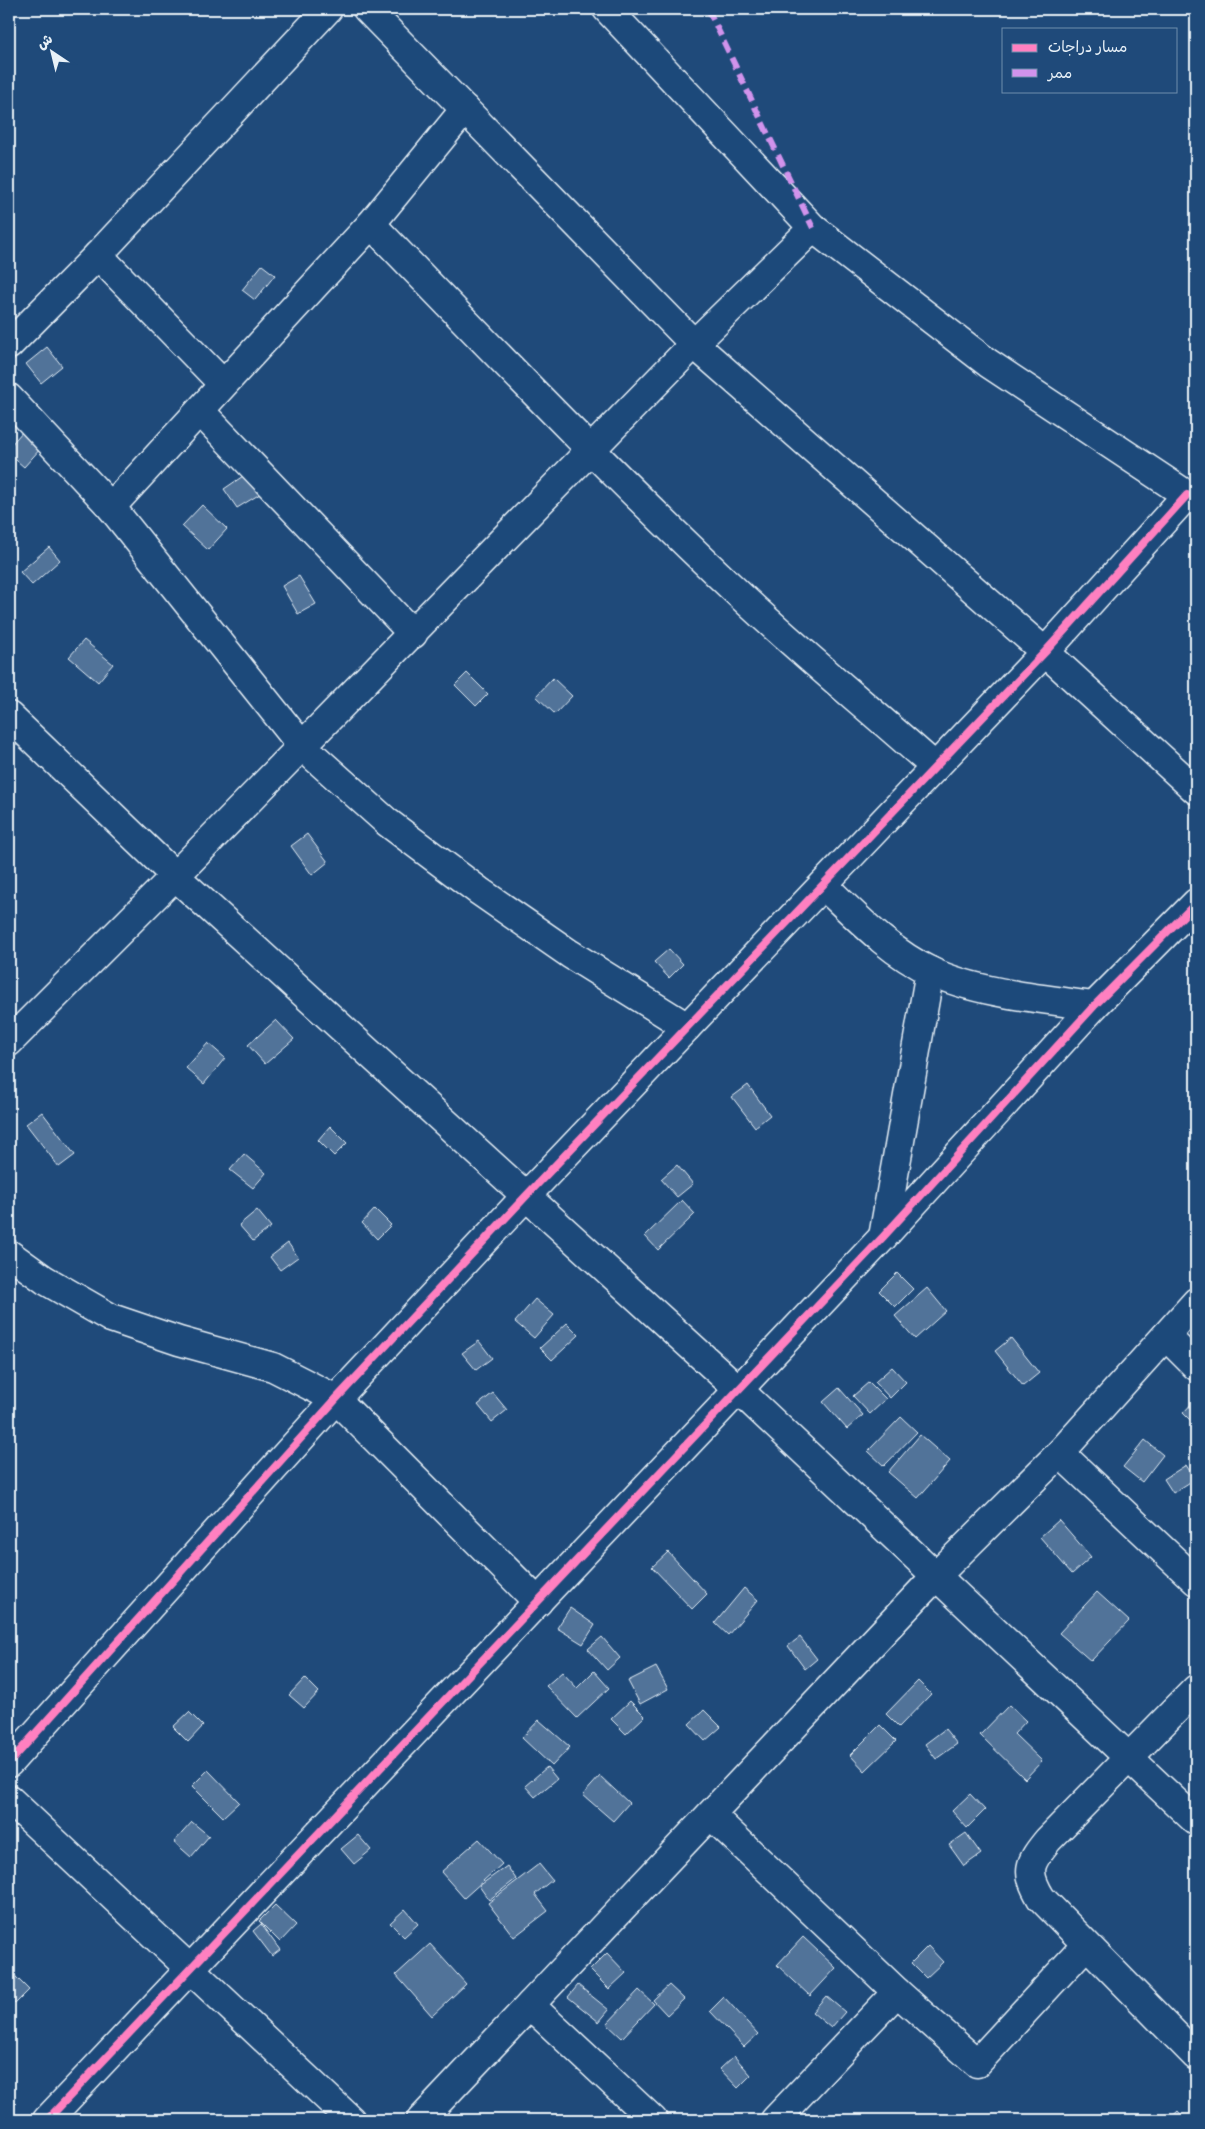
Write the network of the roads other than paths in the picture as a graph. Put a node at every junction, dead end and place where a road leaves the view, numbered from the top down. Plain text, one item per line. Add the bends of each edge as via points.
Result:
1 (328, 9) edge
2 (367, 9) edge
3 (608, 9) edge
4 (465, 109) junction
5 (370, 224) junction
6 (813, 228) junction
7 (98, 255) junction
8 (694, 344) junction
9 (9, 345) edge
10 (223, 384) junction
11 (9, 398) edge
12 (200, 411) junction
13 (590, 450) junction
14 (1192, 498) edge
15 (111, 507) junction
16 (413, 634) junction
17 (1045, 652) junction
18 (9, 716) edge
19 (302, 746) junction
20 (935, 766) junction
21 (1196, 790) edge
22 (175, 876) junction
23 (823, 885) junction
24 (1196, 903) edge
25 (930, 971) junction
26 (1094, 1006) junction
27 (687, 1027) junction
28 (9, 1042) edge
29 (526, 1196) junction
30 (883, 1237) junction
31 (9, 1254) edge
32 (1196, 1302) edge
33 (1166, 1336) junction
34 (1196, 1366) edge
35 (739, 1390) junction
36 (336, 1399) junction
37 (1060, 1453) junction
38 (936, 1576) junction
39 (1196, 1581) edge
40 (538, 1602) junction
41 (1196, 1689) edge
42 (1129, 1758) junction
43 (9, 1763) edge
44 (9, 1799) edge
45 (711, 1815) junction
46 (1196, 1821) edge
47 (1086, 1945) junction
48 (191, 1970) junction
49 (897, 1992) junction
50 (530, 2005) junction
51 (1196, 2056) edge
52 (47, 2120) edge
53 (351, 2120) edge
54 (421, 2120) edge
55 (653, 2120) edge
56 (775, 2120) edge

1 - 7 street
2 - 4 street
3 - 6 street
4 - 5 street
4 - 8 street
5 - 10 street
5 - 13 street
6 - 8 street
6 - 14 street via 988,362
7 - 9 street
7 - 10 street
8 - 13 street
8 - 17 street
10 - 12 street
11 - 15 street
12 - 15 street
12 - 16 street
13 - 16 street
13 - 20 street via 745,599
14 - 17 street
15 - 19 street
16 - 19 street
17 - 20 street
17 - 21 street
18 - 22 street
19 - 22 street
19 - 27 street via 387,822 479,891 570,954
20 - 23 street
22 - 28 street
22 - 29 street
23 - 25 street via 897,950
23 - 27 street
24 - 26 street
25 - 26 street via 992,990
25 - 30 street
26 - 30 street
27 - 29 street
29 - 35 street
29 - 36 street
30 - 35 street
31 - 36 street via 45,1280 111,1318 274,1367
32 - 33 street
33 - 34 street
33 - 37 street
35 - 38 street
35 - 40 street
36 - 40 street
36 - 43 street
37 - 38 street
37 - 39 street
38 - 42 street
38 - 45 street
40 - 48 street
41 - 42 street
42 - 46 street
42 - 47 street via 1048,1840 1036,1854 1029,1870 1032,1884 1041,1898
44 - 48 street
45 - 49 street
45 - 50 street
47 - 49 street via 977,2063
47 - 51 street
48 - 52 street
48 - 53 street
49 - 56 street
50 - 54 street
50 - 55 street

